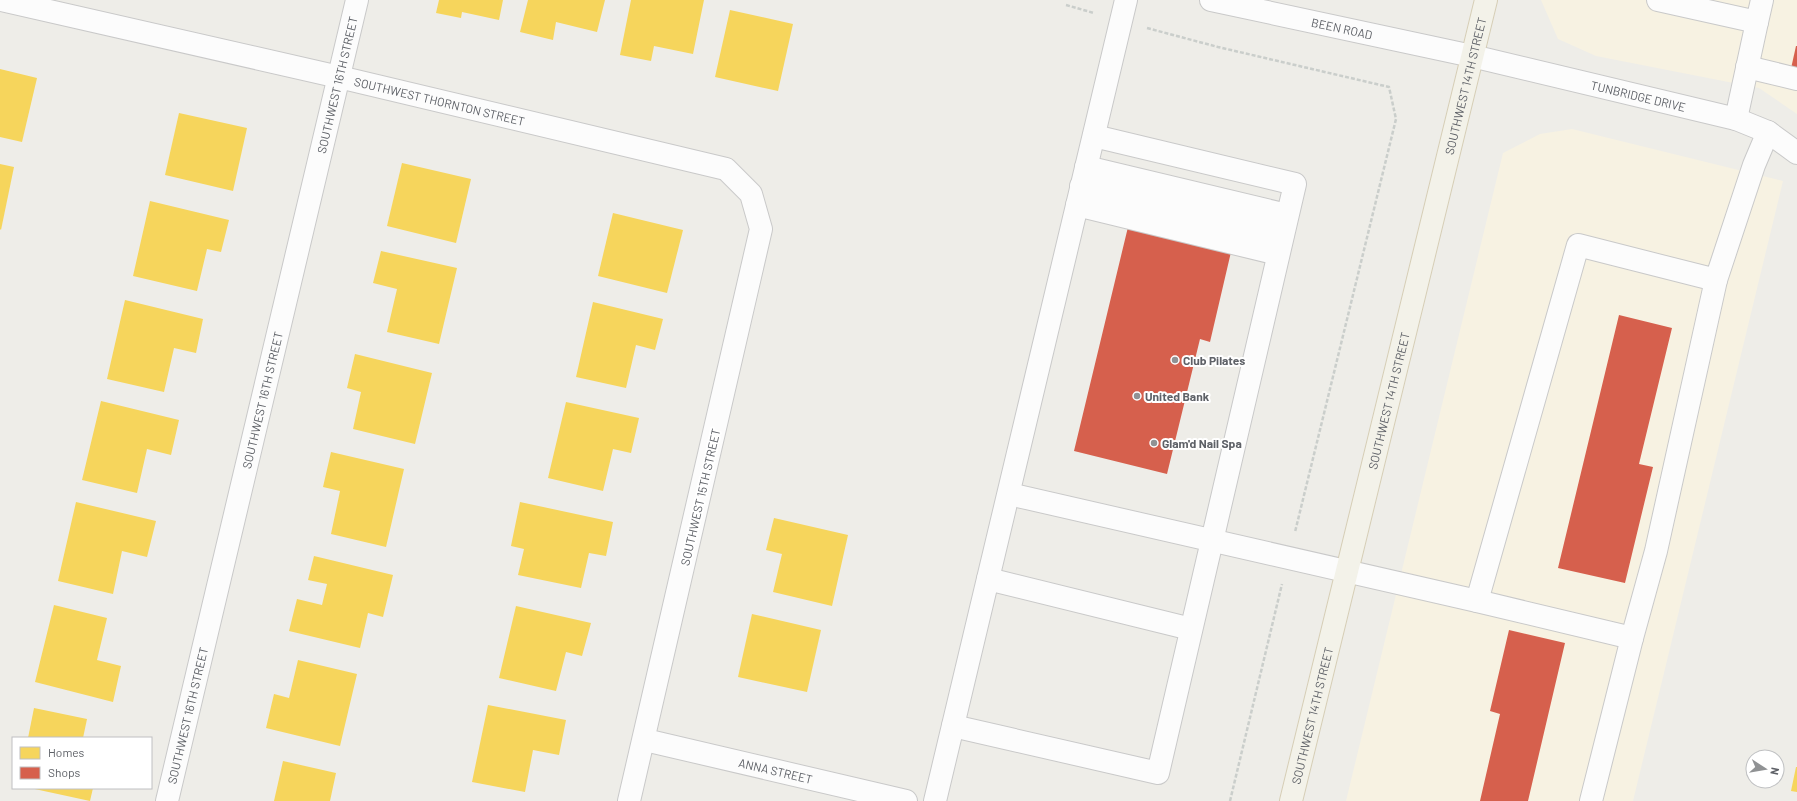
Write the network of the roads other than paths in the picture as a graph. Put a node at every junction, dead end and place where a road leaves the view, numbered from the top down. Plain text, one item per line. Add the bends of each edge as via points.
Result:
1 (1, 0) edge
2 (357, 0) edge
3 (1126, 0) edge
4 (1211, 0) edge
5 (1486, 0) edge
6 (1658, 0) edge
7 (1762, 0) edge
8 (1756, 22) junction
9 (1472, 56) junction
10 (1747, 67) junction
11 (339, 77) junction
12 (1797, 79) edge
13 (1736, 119) junction
14 (1768, 132) junction
15 (1094, 136) junction
16 (1797, 153) edge
17 (1081, 186) junction
18 (750, 194) joint
19 (1283, 234) junction
20 (1716, 280) junction
21 (1009, 494) junction
22 (1212, 540) junction
23 (1346, 571) junction
24 (988, 580) junction
25 (1477, 601) junction
26 (1191, 629) junction
27 (1632, 638) junction
28 (953, 726) junction
29 (644, 740) junction
30 (167, 801) edge
31 (629, 801) edge
32 (906, 801) edge
33 (936, 801) edge
34 (1291, 801) edge
35 (1591, 801) edge

1 - 11 street, SOUTHWEST THORNTON STREET
2 - 11 street, SOUTHWEST 16TH STREET
3 - 15 street
4 - 9 street, BEEN ROAD
5 - 9 main road, SOUTHWEST 14TH STREET
6 - 8 street
7 - 8 street
8 - 10 street
9 - 13 street, TUNBRIDGE DRIVE
9 - 23 main road, SOUTHWEST 14TH STREET
10 - 12 street
10 - 13 street
11 - 18 street, SOUTHWEST THORNTON STREET via 726,169
11 - 30 street, SOUTHWEST 16TH STREET
13 - 14 street, TUNBRIDGE DRIVE
14 - 16 street, TUNBRIDGE DRIVE
14 - 20 street via 1754,165
15 - 17 street
15 - 19 street via 1295,184
17 - 19 street
17 - 19 street
17 - 21 street
18 - 29 street, SOUTHWEST 15TH STREET via 761,229
19 - 22 street
20 - 25 street via 1578,245
20 - 27 street via 1656,551
21 - 22 street
21 - 24 street
22 - 23 street
22 - 26 street
23 - 25 street
23 - 34 main road, SOUTHWEST 14TH STREET
24 - 26 street
24 - 28 street
25 - 27 street
26 - 28 street via 1158,773
27 - 35 street
28 - 33 street
29 - 31 street, SOUTHWEST 15TH STREET
29 - 32 street, ANNA STREET

